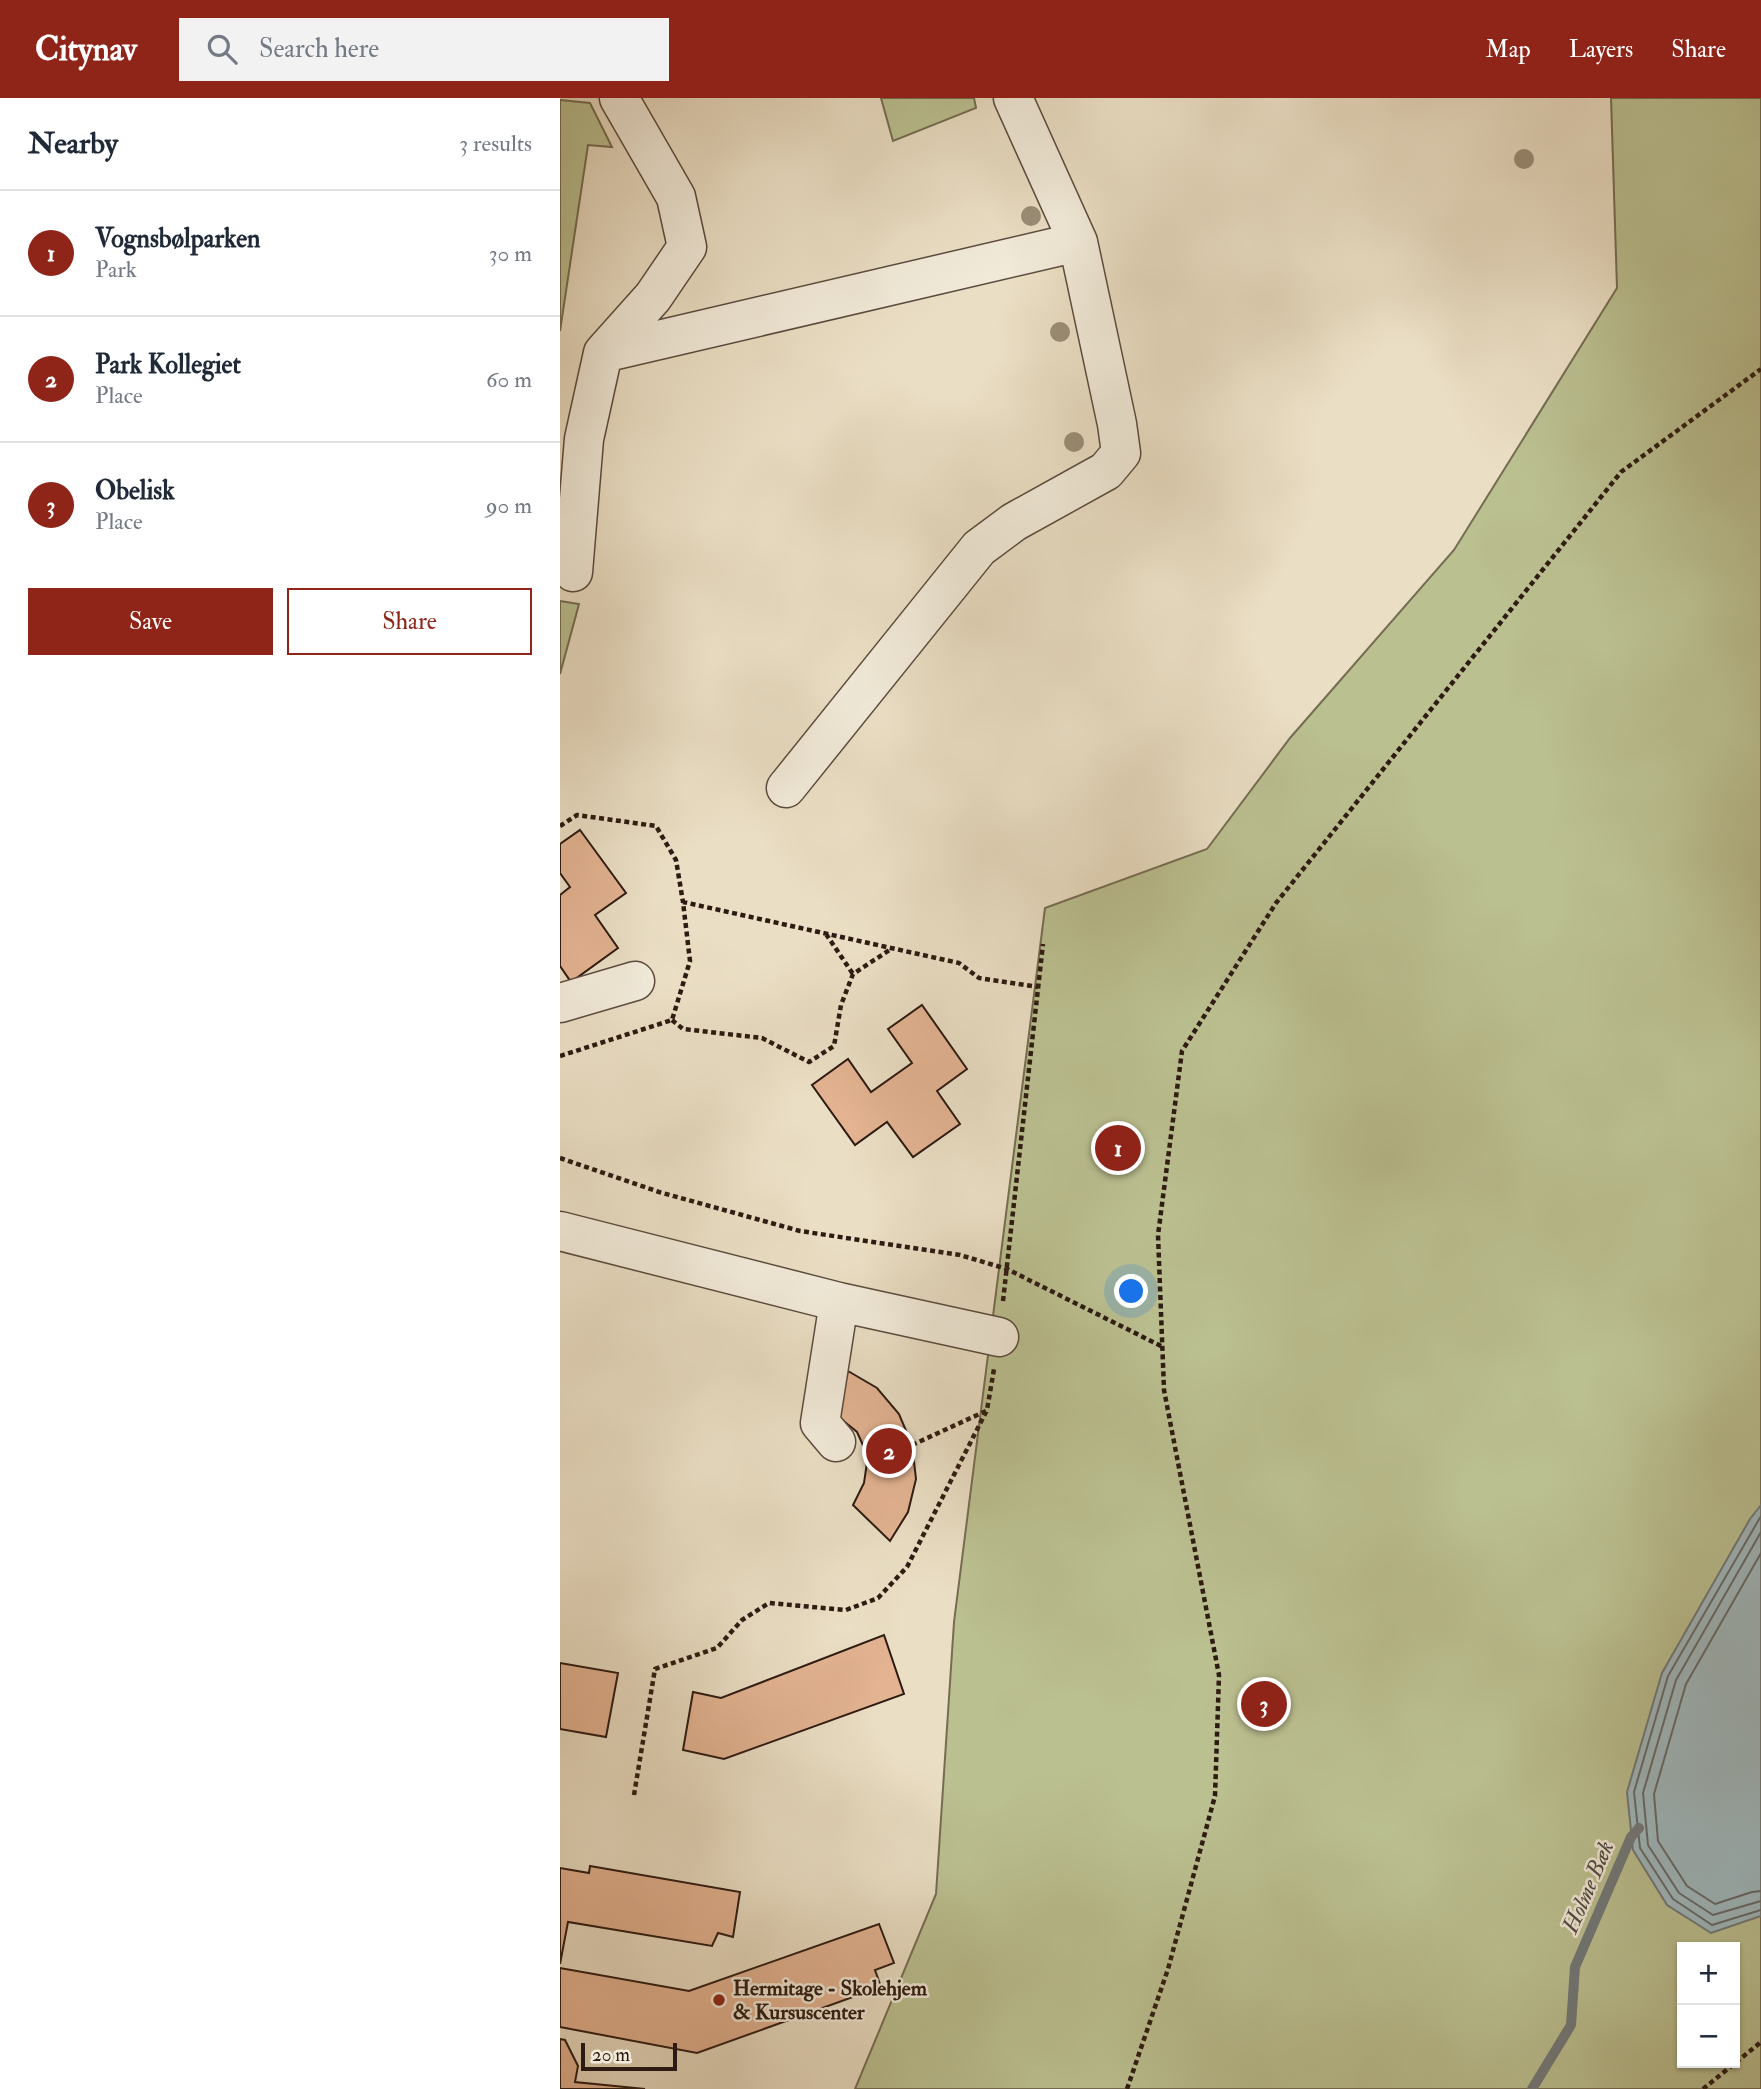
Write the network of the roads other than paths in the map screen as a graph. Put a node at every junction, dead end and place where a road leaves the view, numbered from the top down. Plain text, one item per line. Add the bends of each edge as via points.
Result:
1 (619, 98) edge
2 (1013, 98) edge
3 (1078, 242) junction
4 (603, 353) junction
5 (573, 572) dead end
6 (786, 788) dead end
7 (635, 981) dead end
8 (560, 1003) edge
9 (560, 1231) edge
10 (839, 1302) junction
11 (999, 1337) road end
12 (836, 1442) dead end

1 - 4 lane via 677,197 687,247 653,297
2 - 3 lane
3 - 4 lane
3 - 6 lane via 1121,453 1106,471 1014,522 979,548
4 - 5 lane via 584,439
7 - 8 lane
9 - 10 lane
10 - 11 lane
10 - 12 lane via 820,1423

